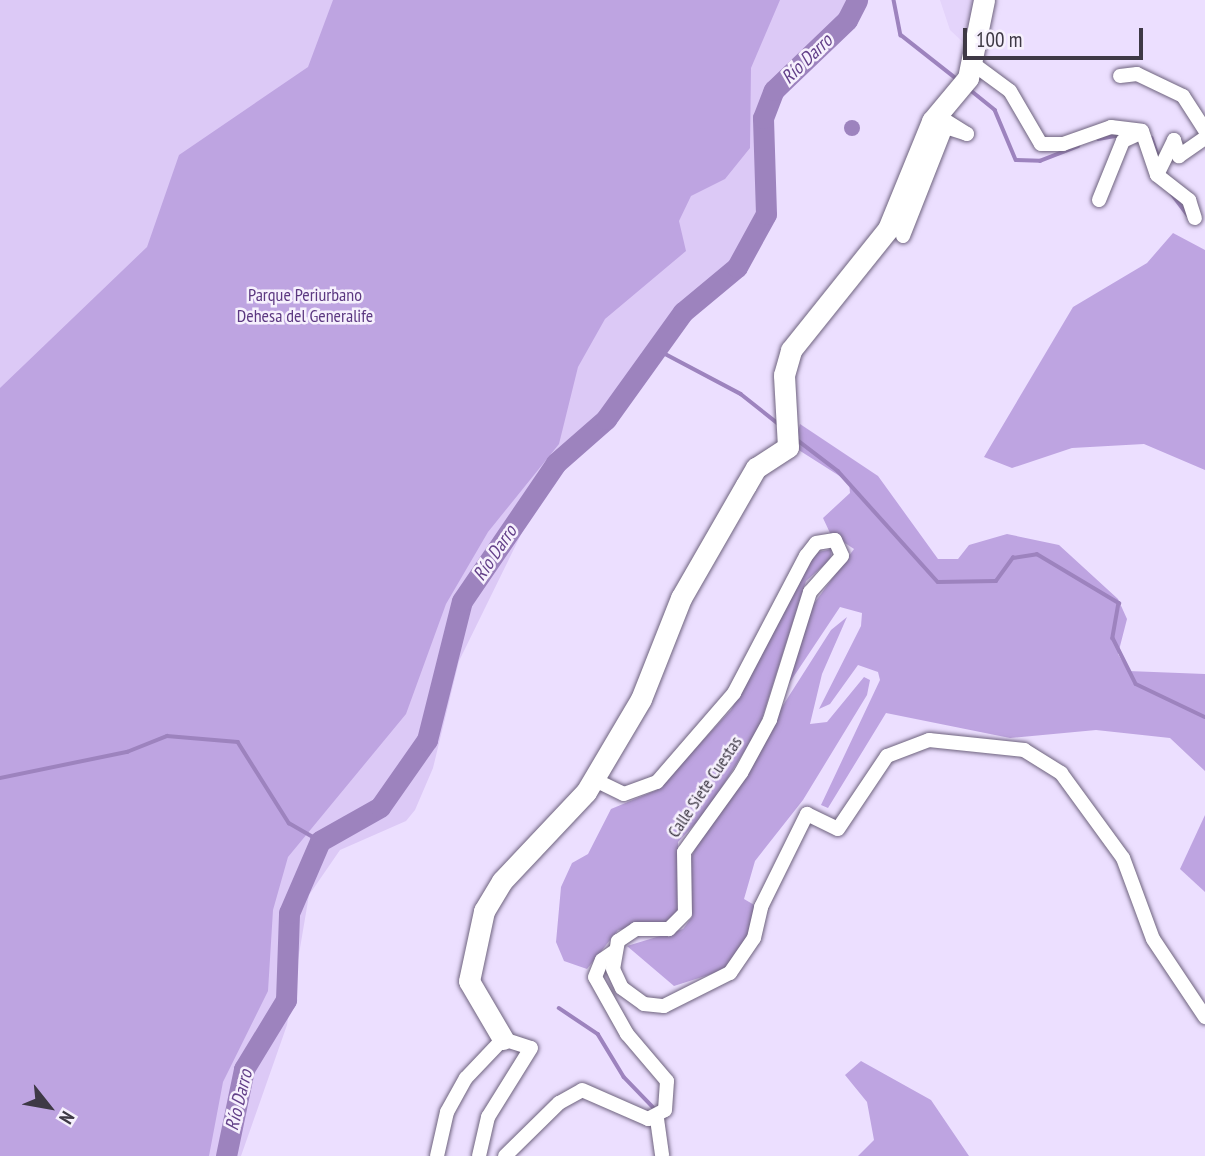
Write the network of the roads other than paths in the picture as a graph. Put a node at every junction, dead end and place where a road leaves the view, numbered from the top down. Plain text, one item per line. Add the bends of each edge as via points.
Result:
1 (984, 0) edge
2 (970, 71) junction
3 (1120, 76) dead end
4 (936, 115) junction
5 (1205, 130) edge
6 (1142, 131) junction
7 (1205, 138) edge
8 (1157, 175) junction
9 (1099, 200) dead end
10 (1195, 218) dead end
11 (903, 236) dead end
12 (593, 779) junction
13 (614, 952) junction
14 (1205, 1017) edge
15 (503, 1039) junction
16 (657, 1119) junction
17 (437, 1156) edge
18 (479, 1156) edge
19 (505, 1156) edge
20 (662, 1156) edge

1 - 2 street
2 - 4 street via 956,97
2 - 6 street via 1010,91 1041,144 1063,144 1111,127
3 - 5 street via 1137,74 1183,96
4 - 11 street via 967,134 946,127
4 - 12 street via 888,229 791,350 784,375 790,440 771,461 756,468 681,598 641,699
6 - 8 street
6 - 9 street via 1123,141
7 - 8 street via 1178,156 1174,140
8 - 10 street via 1189,200
12 - 13 street, Calle Siete Cuestas via 624,794 657,782 734,693 806,556 822,540 839,543 839,562 810,592 763,733 684,852 687,906 680,922 631,931
12 - 15 street via 574,808 502,881 472,946 469,981
13 - 14 street via 617,980 644,1004 664,1006 730,973 754,938 761,907 807,814 838,829 887,756 929,740 1024,750 1060,773 1122,858 1153,939
13 - 16 street via 602,960 595,977 627,1034 667,1081 669,1101
15 - 17 street via 447,1112
15 - 18 street via 531,1048 488,1117
16 - 19 street via 582,1090 559,1103
16 - 20 street

